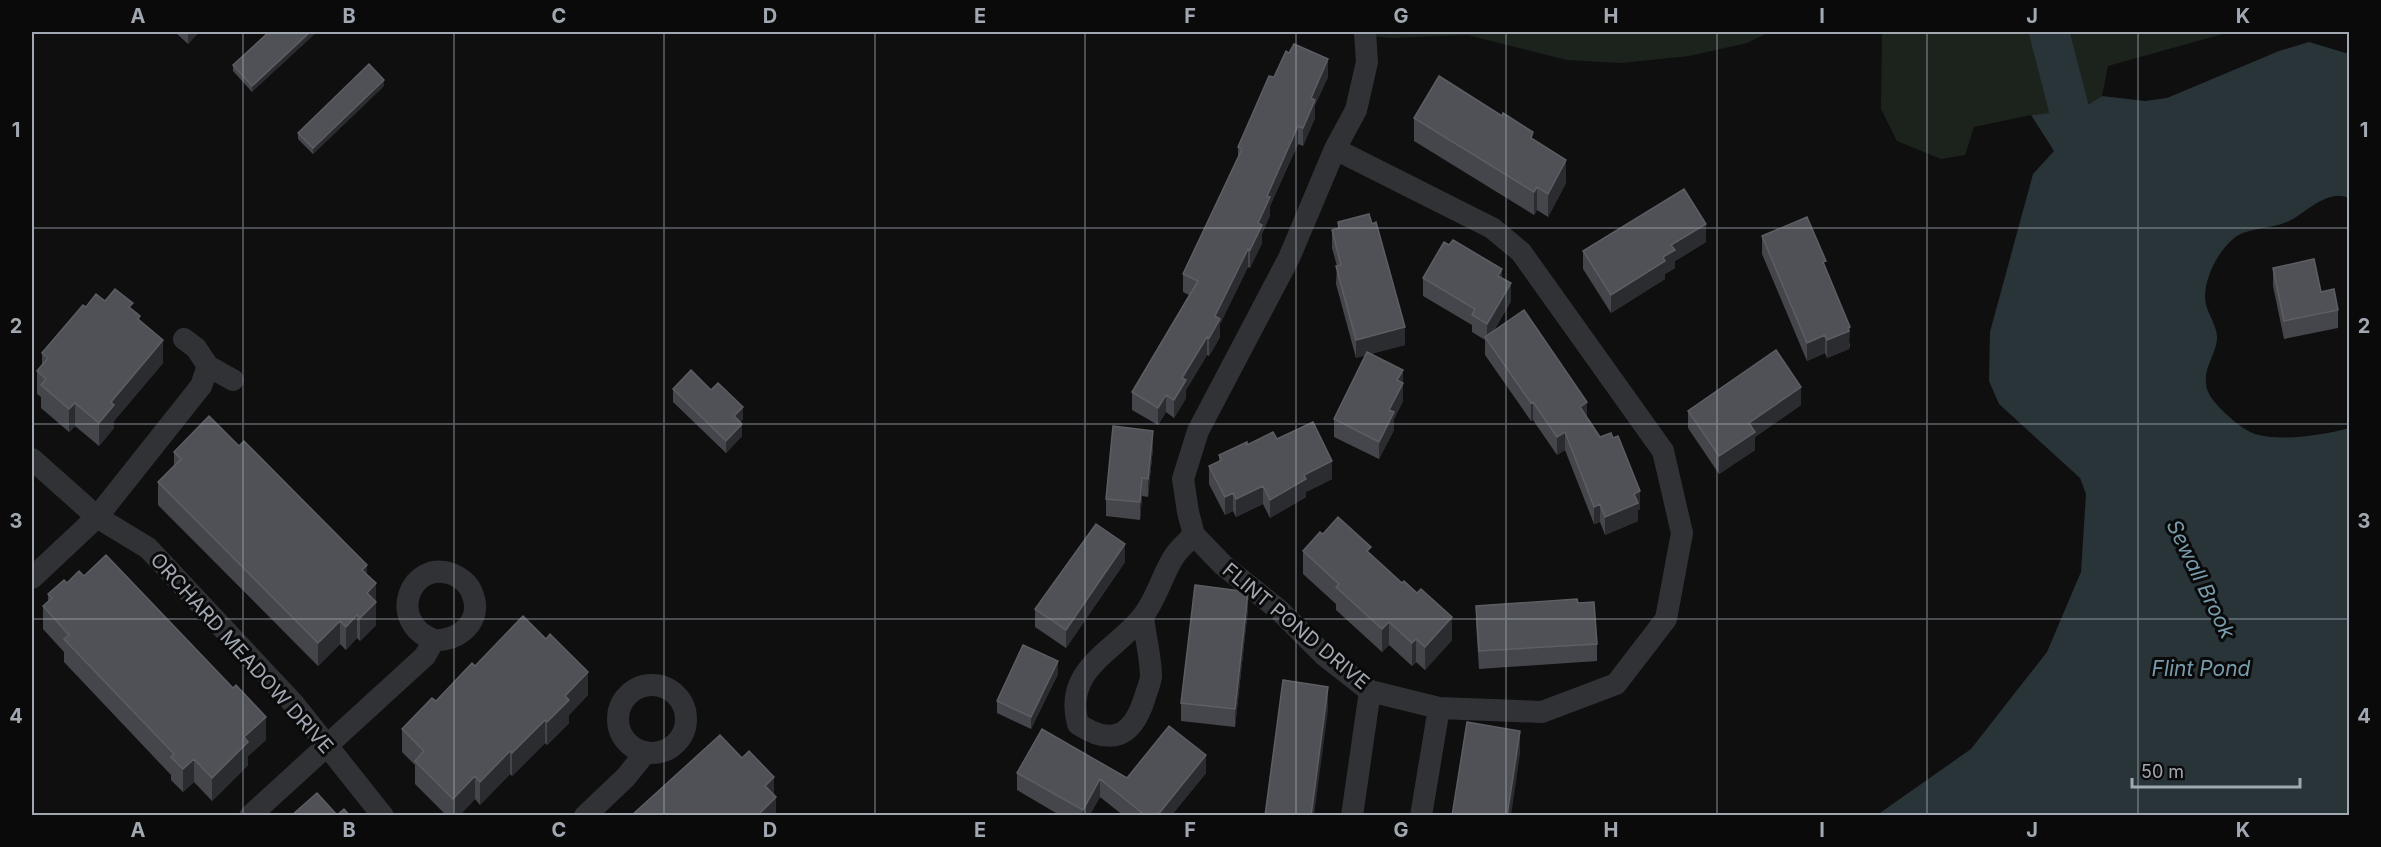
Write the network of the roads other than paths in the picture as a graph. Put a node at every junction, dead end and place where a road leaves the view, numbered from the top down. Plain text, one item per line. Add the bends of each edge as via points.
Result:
1 (1365, 32) edge
2 (1335, 149) junction
3 (183, 339) dead end
4 (208, 366) junction
5 (233, 380) dead end
6 (32, 459) edge
7 (97, 517) junction
8 (1194, 535) junction
9 (32, 578) edge
10 (1143, 616) junction
11 (434, 640) dead end
12 (1370, 691) junction
13 (1439, 708) junction
14 (326, 745) junction
15 (646, 752) dead end
16 (250, 816) edge
17 (383, 816) edge
18 (585, 816) edge
19 (1352, 816) edge
20 (1421, 816) edge

1 - 2 street via 1367,62 1356,110
2 - 8 street via 1289,258 1197,434 1184,479
2 - 13 street, FLINT POND DRIVE via 1492,228 1521,252 1663,450 1682,533 1666,619 1616,684 1542,712
3 - 4 street via 196,348
4 - 5 street
4 - 7 street via 201,386
6 - 7 street, ORCHARD MEADOW DRIVE
7 - 9 street
7 - 14 street, ORCHARD MEADOW DRIVE via 147,548 294,704
8 - 10 street via 1175,554
8 - 12 street, FLINT POND DRIVE via 1223,566
10 - 10 street via 1095,659 1077,689 1073,707 1078,724 1093,734 1110,738 1126,732 1139,715 1151,679
11 - 14 street via 425,656
12 - 13 street, FLINT POND DRIVE
12 - 19 street
13 - 20 street
14 - 16 street
14 - 17 street, ORCHARD MEADOW DRIVE
15 - 18 street

